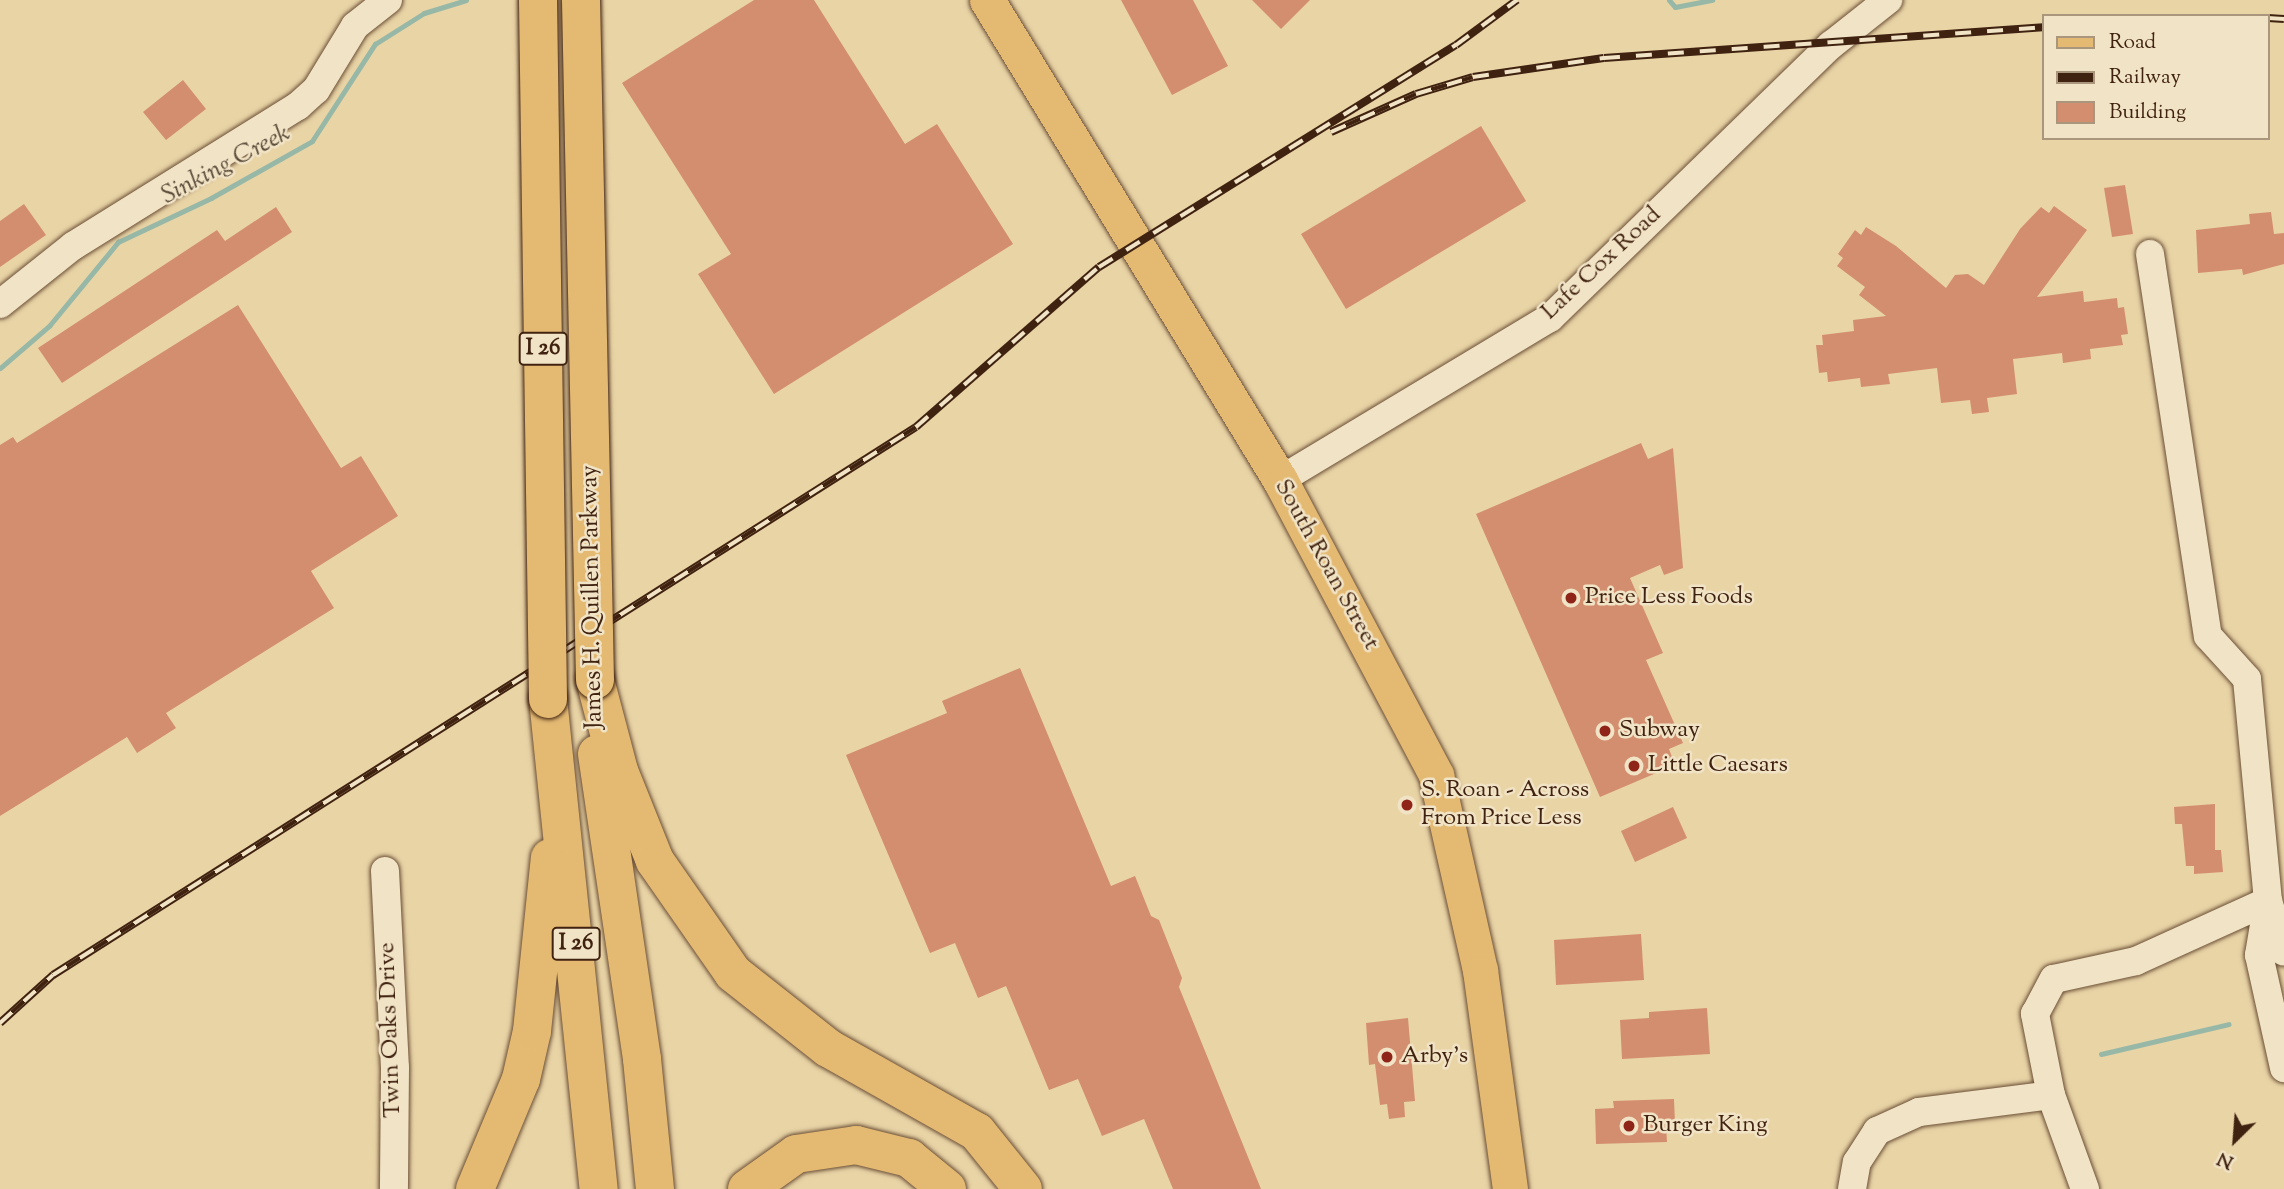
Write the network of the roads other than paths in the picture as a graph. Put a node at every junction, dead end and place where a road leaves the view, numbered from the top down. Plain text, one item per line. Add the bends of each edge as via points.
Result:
1 (388, 0) edge
2 (538, 0) edge
3 (582, 0) edge
4 (987, 0) edge
5 (1888, 0) edge
6 (2150, 254) dead end
7 (0, 304) edge
8 (1280, 480) junction
9 (595, 680) junction
10 (556, 773) junction
11 (385, 871) dead end
12 (2268, 901) junction
13 (2284, 952) edge
14 (2284, 1068) edge
15 (2051, 1095) junction
16 (394, 1189) edge
17 (475, 1189) edge
18 (599, 1189) edge
19 (654, 1189) edge
20 (747, 1189) edge
21 (947, 1189) edge
22 (1023, 1189) edge
23 (1510, 1189) edge
24 (1852, 1189) edge
25 (2085, 1189) edge

1 - 7 street via 355,26 316,90 298,106 73,246
2 - 10 highway, James H. Quillen Parkway / I 26, bridge via 548,699
3 - 9 highway, James H. Quillen Parkway / I 26, bridge
4 - 8 main road, South Roan Street
5 - 8 street, Lafe Cox Road via 1831,45 1550,318
6 - 12 street via 2208,636 2247,679
8 - 23 main road, South Roan Street via 1436,775 1480,970
9 - 19 highway, James H. Quillen Parkway / I 26 via 596,746 642,1059
9 - 22 highway via 619,771 655,861 733,974 828,1048 977,1132
10 - 17 highway via 532,1031 521,1080
10 - 18 highway, James H. Quillen Parkway / I 26
11 - 16 street, Twin Oaks Drive
12 - 13 street
12 - 14 street via 2259,955
12 - 15 street via 2136,961 2054,979 2035,1014
15 - 24 street via 1919,1112 1877,1131 1857,1162
15 - 25 street
20 - 21 highway via 796,1154 856,1145 909,1158

